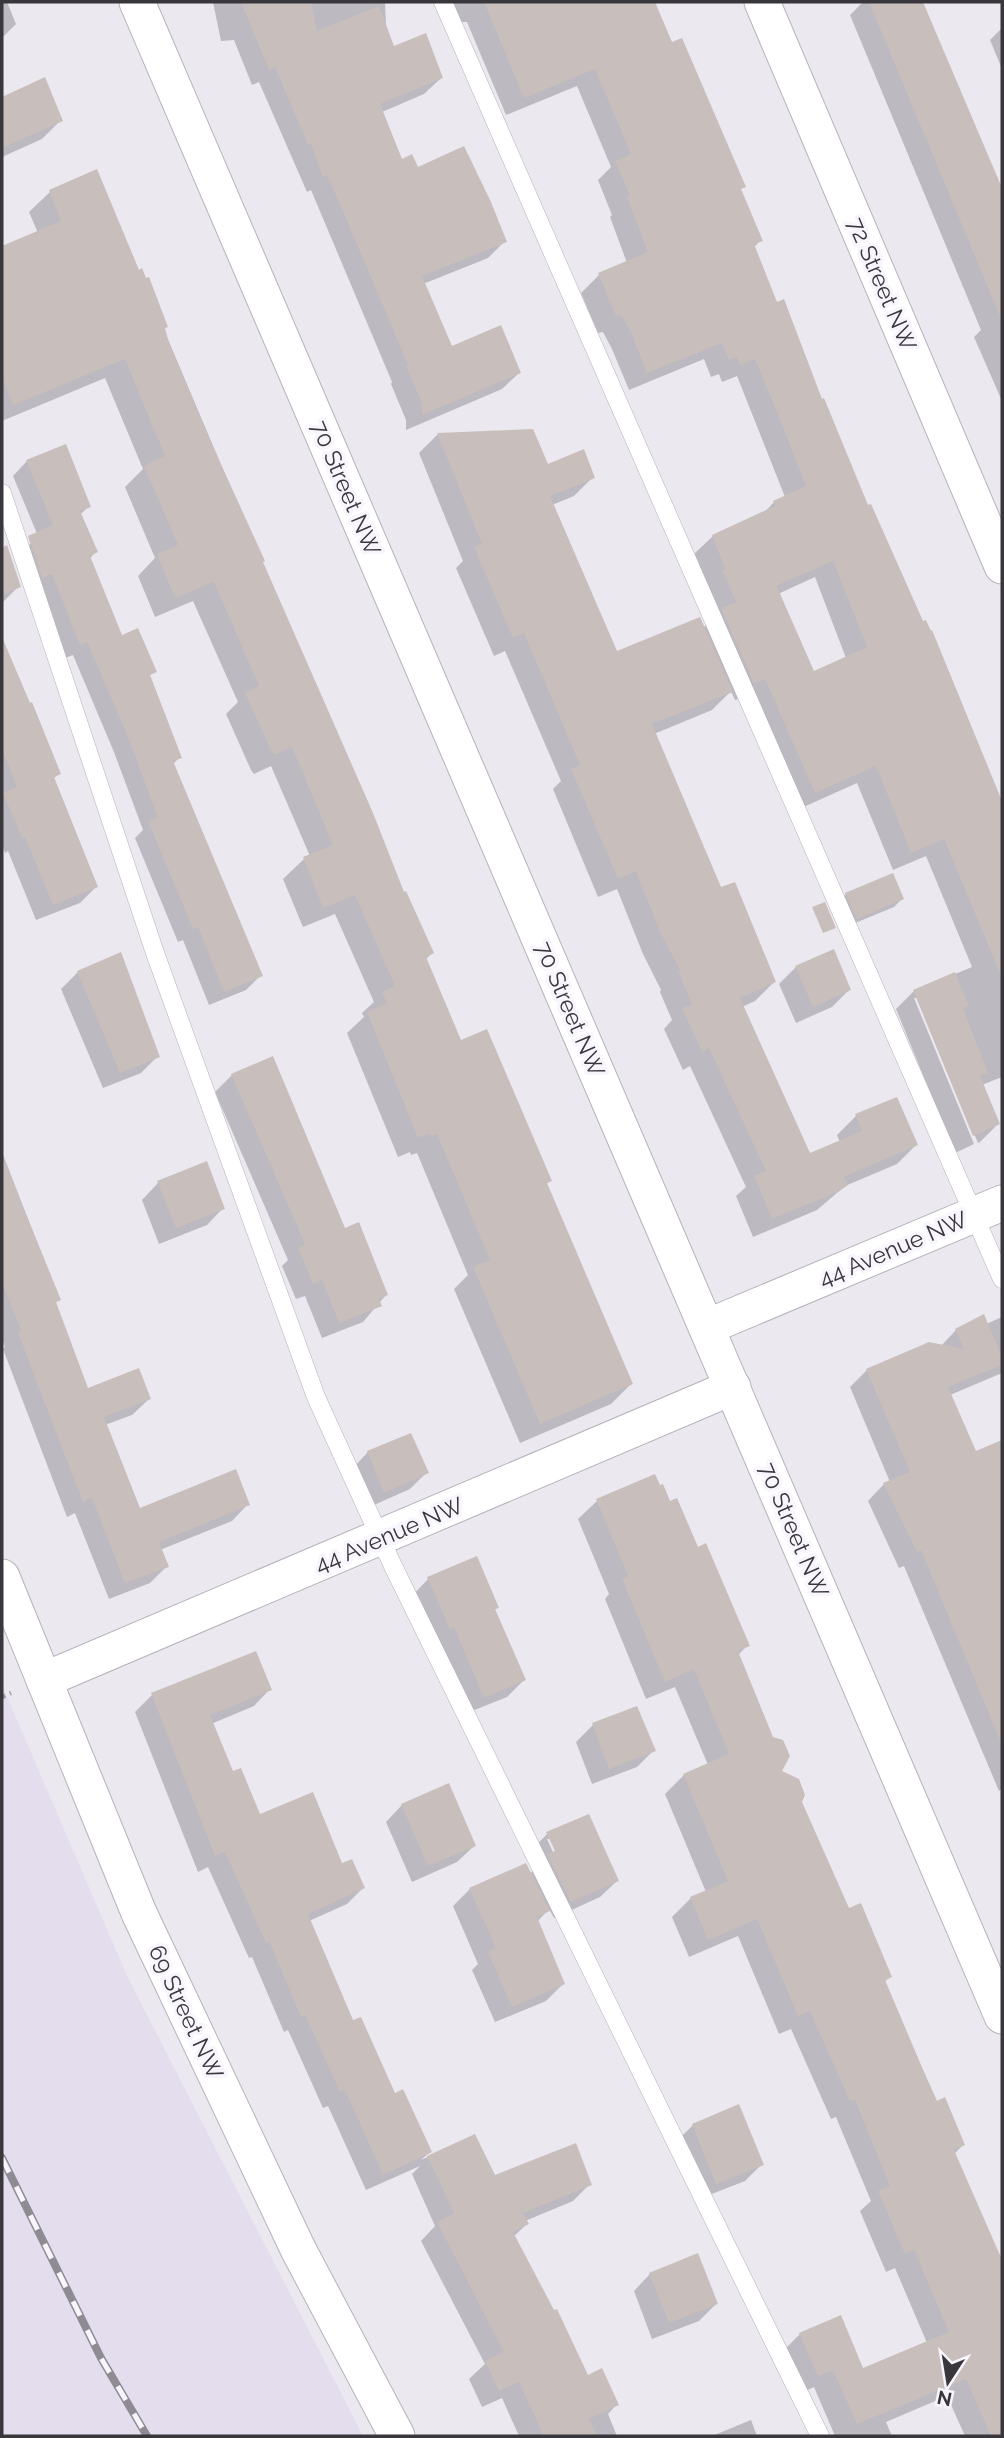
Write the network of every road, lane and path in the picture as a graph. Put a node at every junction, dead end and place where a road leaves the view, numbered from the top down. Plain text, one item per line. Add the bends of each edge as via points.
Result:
1 (137, 2) edge
2 (443, 2) edge
3 (762, 2) edge
4 (2, 493) edge
5 (1002, 566) edge
6 (988, 1209) edge
7 (1002, 1279) edge
8 (707, 1328) junction
9 (733, 1387) junction
10 (380, 1539) junction
11 (2, 1577) edge
12 (44, 1680) junction
13 (1002, 2016) edge
14 (397, 2436) edge
15 (820, 2436) edge

1 - 8 street, 70 Street NW
2 - 6 lane
3 - 5 street, 72 Street NW
4 - 10 lane via 159,966 316,1397
6 - 7 lane
6 - 8 street, 44 Avenue NW
8 - 9 street, 70 Street NW
9 - 10 street, 44 Avenue NW
9 - 13 street, 70 Street NW
10 - 12 street, 44 Avenue NW
10 - 15 lane
11 - 12 street, 69 Street NW
12 - 14 street, 69 Street NW via 139,1913 298,2249

